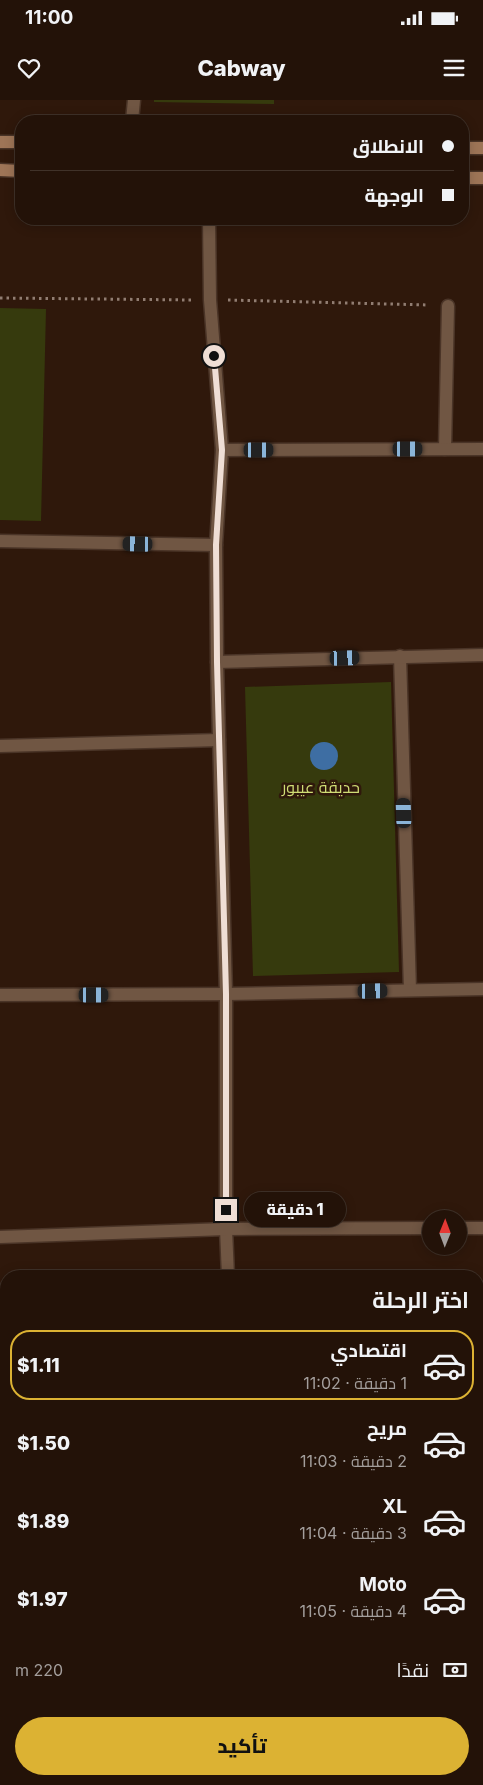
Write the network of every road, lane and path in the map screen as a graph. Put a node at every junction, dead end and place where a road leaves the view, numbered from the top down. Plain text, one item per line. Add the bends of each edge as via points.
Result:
1 (134, 100) edge
2 (133, 115) edge
3 (0, 142) edge
4 (15, 142) edge
5 (469, 148) edge
6 (483, 148) edge
7 (0, 170) edge
8 (15, 170) edge
9 (469, 178) edge
10 (483, 178) edge
11 (209, 225) edge
12 (0, 298) edge
13 (210, 300) junction
14 (448, 306) joint
15 (445, 449) junction
16 (483, 449) edge
17 (222, 450) junction
18 (0, 541) edge
19 (216, 545) junction
20 (483, 655) edge
21 (400, 656) junction
22 (217, 662) junction
23 (219, 740) junction
24 (0, 746) edge
25 (483, 989) edge
26 (410, 990) junction
27 (226, 994) junction
28 (0, 995) edge
29 (422, 1228) edge
30 (468, 1228) edge
31 (483, 1228) edge
32 (226, 1230) junction
33 (0, 1237) edge
34 (228, 1270) edge

1 - 2 street
3 - 4 main road
5 - 6 main road
7 - 8 main road
9 - 10 main road
11 - 13 street
12 - 13 path
13 - 14 path
13 - 17 street
14 - 15 street
15 - 16 street
15 - 17 street
17 - 19 street
18 - 19 street
19 - 22 street
20 - 21 street
21 - 22 street
21 - 26 street
22 - 23 street
23 - 24 street
23 - 27 street
25 - 26 street
26 - 27 street
27 - 28 street
27 - 32 street
29 - 32 street
30 - 31 street
32 - 33 street
32 - 34 street

